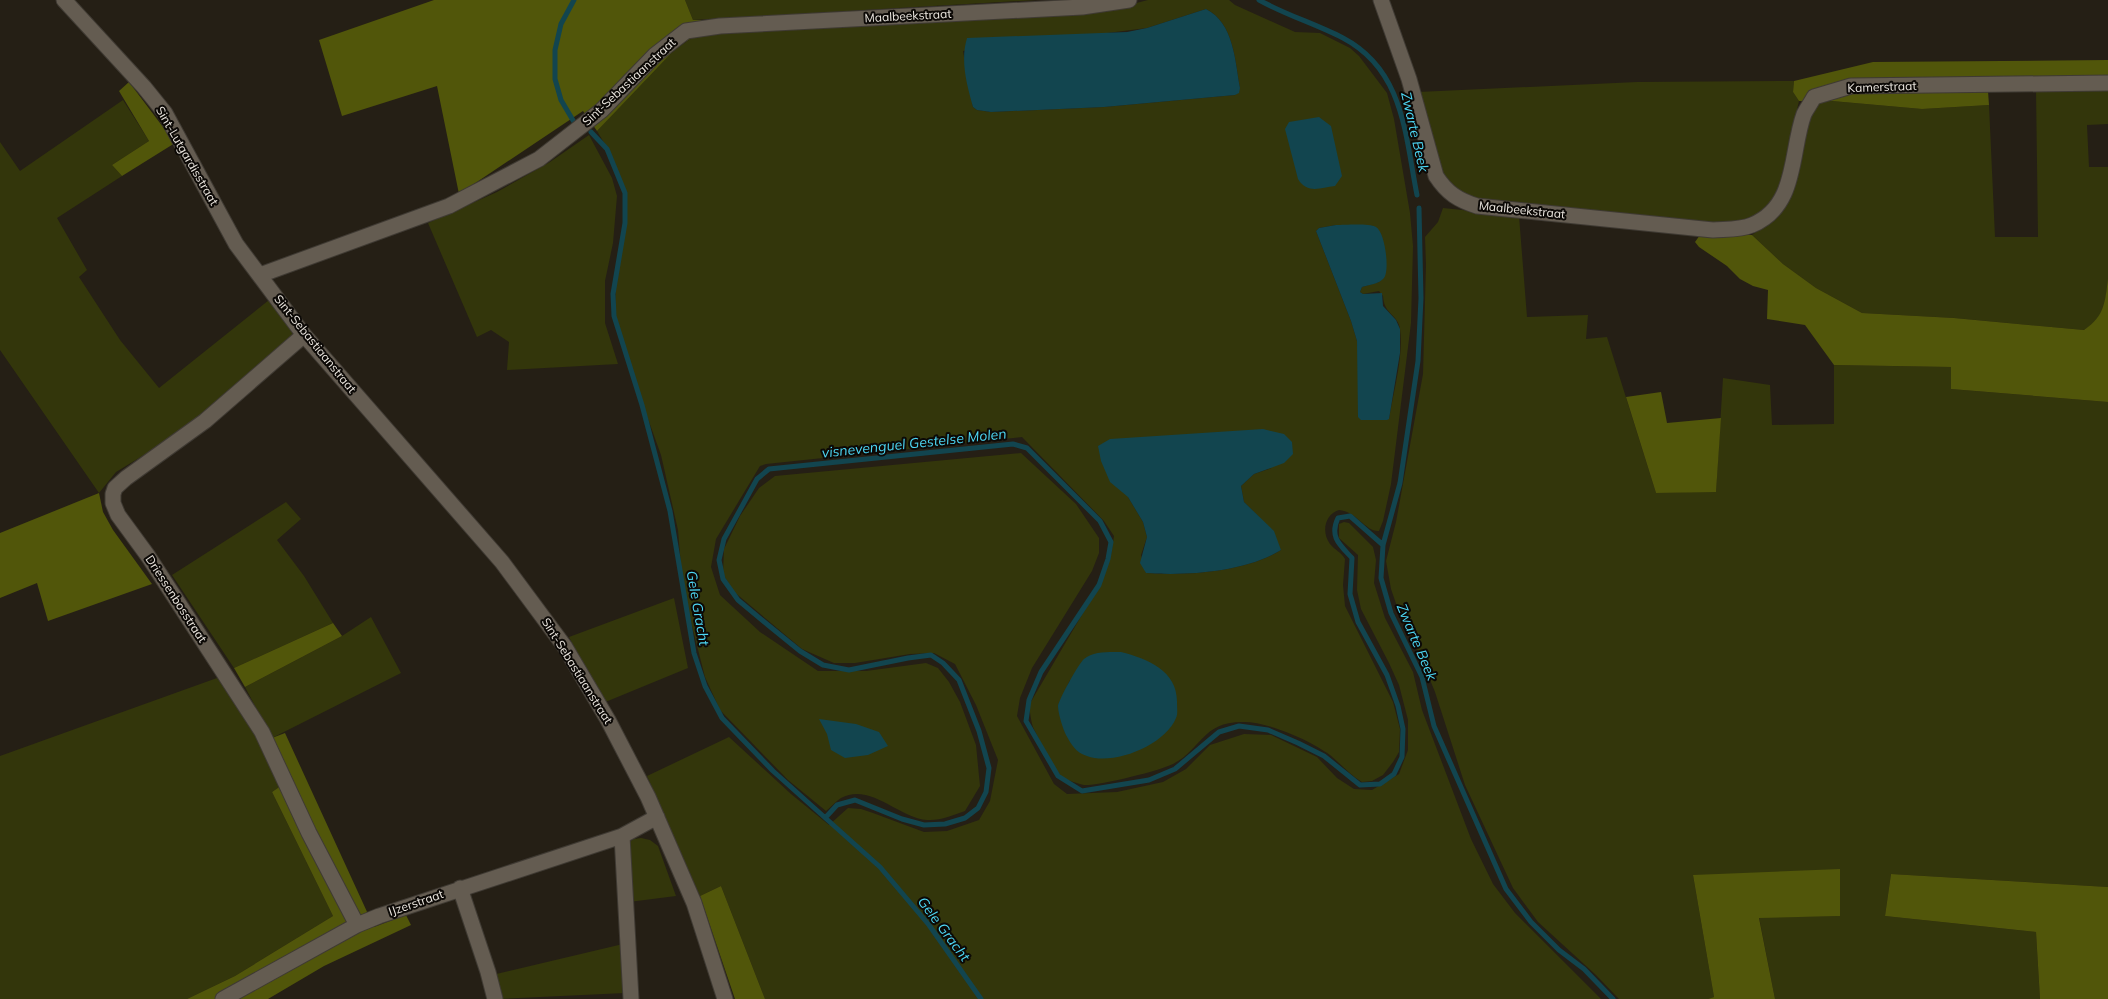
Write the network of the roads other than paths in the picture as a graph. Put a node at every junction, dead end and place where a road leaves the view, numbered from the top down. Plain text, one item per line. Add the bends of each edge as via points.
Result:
1 (64, 0) edge
2 (1129, 0) edge
3 (1381, 0) edge
4 (686, 31) joint
5 (2108, 83) edge
6 (1714, 230) joint
7 (260, 275) junction
8 (304, 335) junction
9 (657, 818) junction
10 (622, 836) junction
11 (460, 888) junction
12 (357, 925) junction
13 (223, 999) edge
14 (495, 999) edge
15 (631, 999) edge
16 (725, 999) edge

1 - 7 street, Sint-Lutgardisstraat via 165,113 236,244
2 - 4 street, Maalbeekstraat via 1082,7 720,26
3 - 6 street, Maalbeekstraat via 1410,79 1436,176 1443,188 1458,200 1477,206
4 - 7 street, Sint-Sebastiaanstraat via 655,55 602,110 539,160 449,206
5 - 6 street, Kamerstraat via 1851,86 1830,91 1814,97 1804,114 1791,178 1782,200 1767,216 1753,224
7 - 8 street, Sint-Sebastiaanstraat
8 - 9 street, Sint-Sebastiaanstraat via 536,605 608,720
8 - 12 street, Driessenbosstraat via 205,421 126,478 115,488 113,503 262,732
9 - 10 street
9 - 16 street, Sint-Sebastiaanstraat via 694,903
10 - 11 street, IJzerstraat
10 - 15 street
11 - 12 street, IJzerstraat
11 - 14 street
12 - 13 street, IJzerstraat

